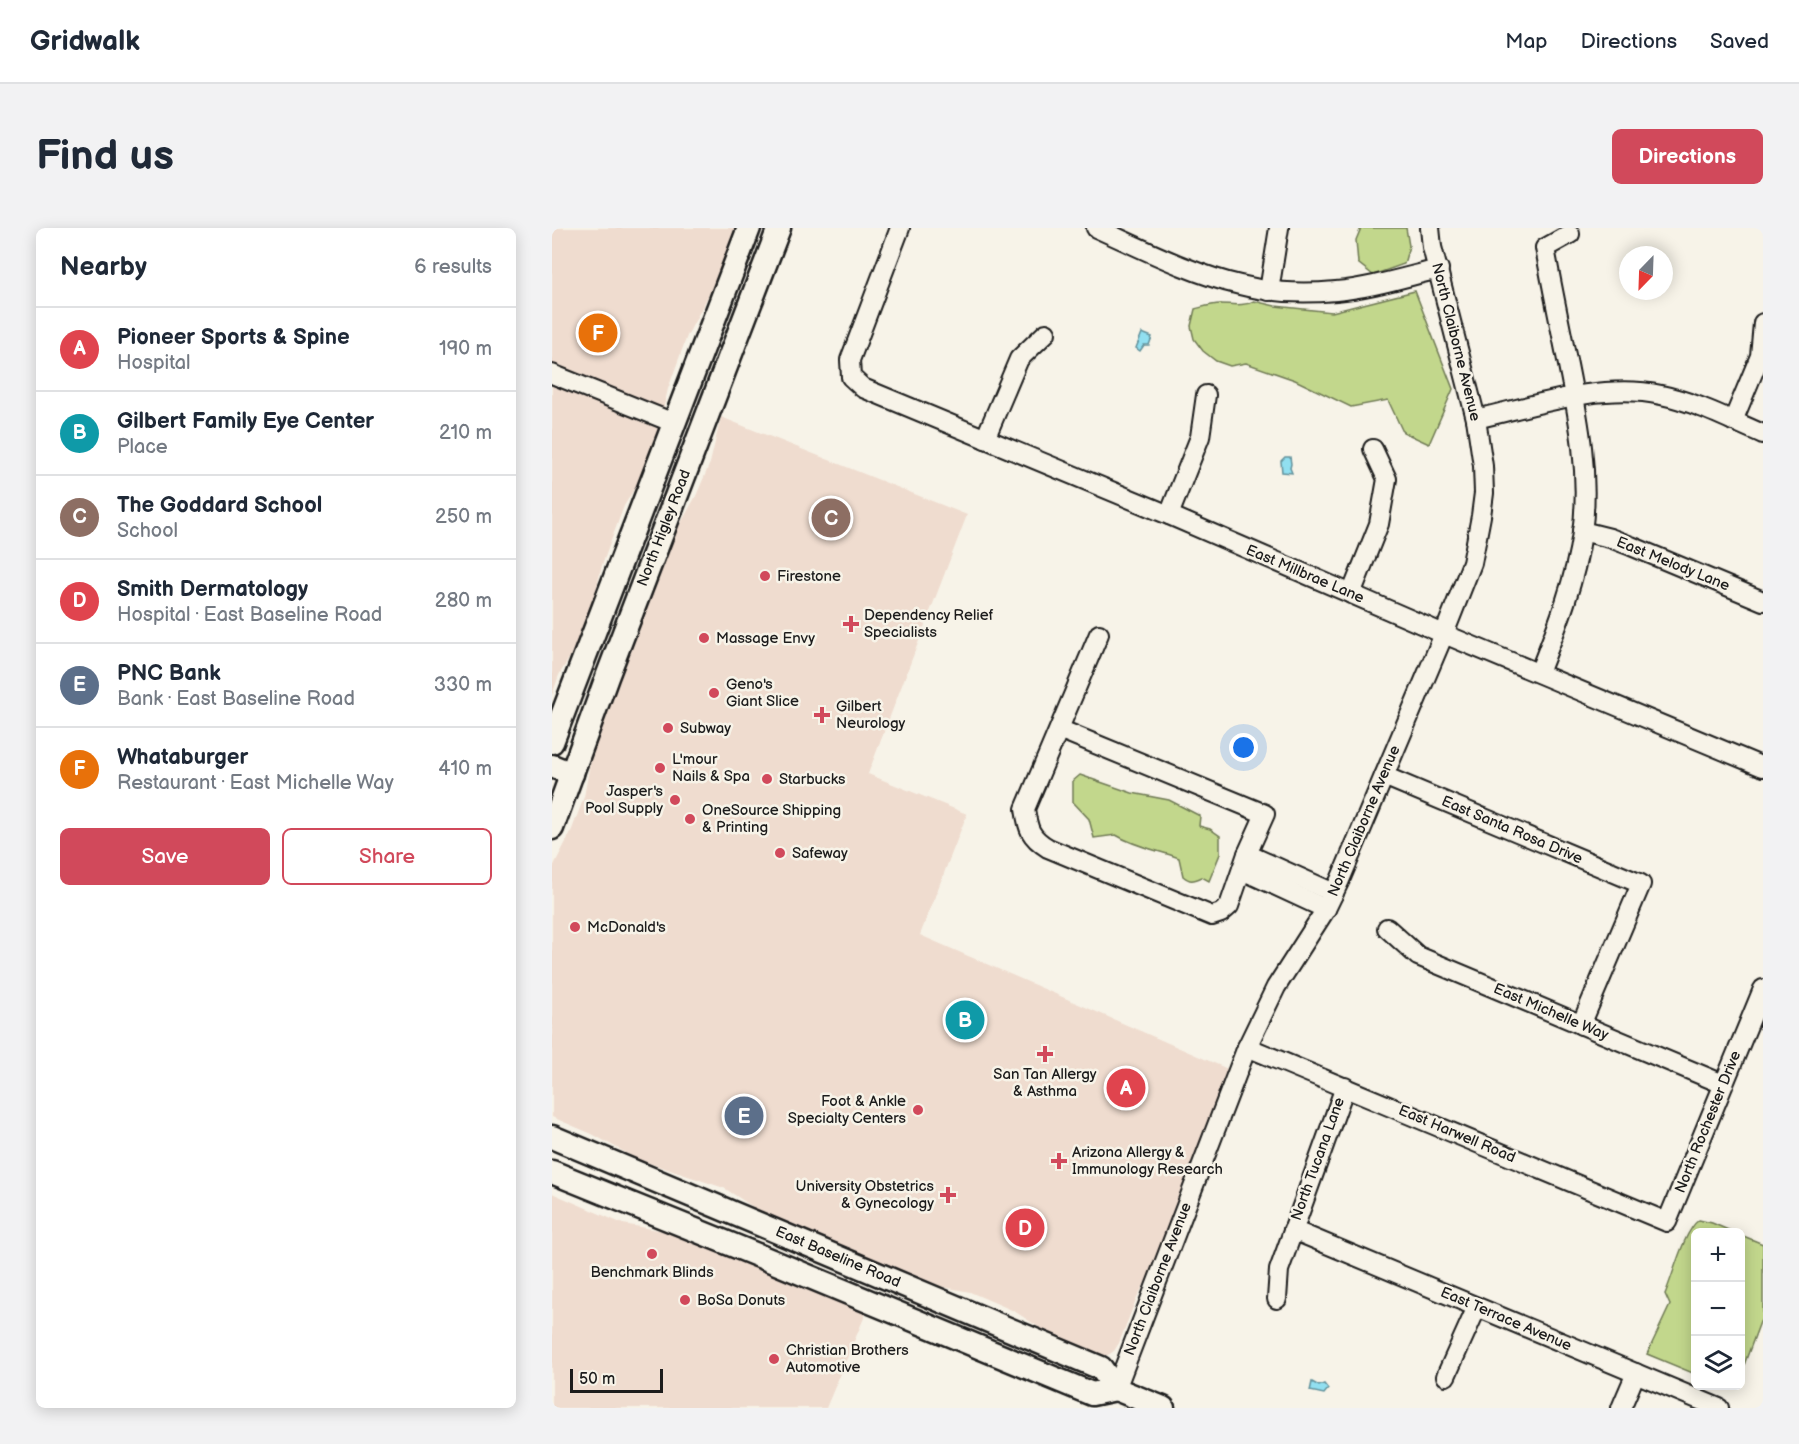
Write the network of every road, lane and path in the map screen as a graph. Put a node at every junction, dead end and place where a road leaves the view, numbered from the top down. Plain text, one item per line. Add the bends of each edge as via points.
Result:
1 (749, 228) edge
2 (780, 228) edge
3 (900, 228) edge
4 (1096, 228) edge
5 (1279, 228) edge
6 (1430, 228) edge
7 (1570, 234) dead end
8 (1439, 269) junction
9 (1269, 291) junction
10 (1763, 322) edge
11 (1046, 333) dead end
12 (552, 374) edge
13 (1206, 395) dead end
14 (1574, 397) junction
15 (1476, 419) junction
16 (1733, 421) junction
17 (674, 423) junction
18 (701, 433) junction
19 (1763, 434) edge
20 (986, 439) junction
21 (1372, 449) dead end
22 (1169, 515) junction
23 (1582, 531) junction
24 (1351, 594) junction
25 (1763, 601) edge
26 (1100, 634) dead end
27 (1444, 634) junction
28 (1539, 673) junction
29 (1059, 729) junction
30 (552, 742) edge
31 (1763, 767) edge
32 (562, 770) edge
33 (1384, 776) junction
34 (552, 828) edge
35 (1245, 862) junction
36 (1330, 901) junction
37 (1387, 928) dead end
38 (1763, 989) edge
39 (1581, 1025) junction
40 (1247, 1047) junction
41 (1723, 1084) junction
42 (1345, 1087) junction
43 (552, 1137) edge
44 (552, 1172) edge
45 (1667, 1222) joint
46 (774, 1230) junction
47 (1293, 1230) junction
48 (762, 1257) junction
49 (1277, 1299) dead end
50 (1477, 1307) junction
51 (1635, 1373) junction
52 (1446, 1376) dead end
53 (1116, 1389) junction
54 (1163, 1408) edge
55 (1621, 1408) edge
56 (1719, 1408) edge

1 - 17 main road, North Higley Road
2 - 18 main road, North Higley Road
3 - 20 street, East Millbrae Lane via 850,360 851,377 863,388
4 - 9 street via 1212,277
5 - 9 street
6 - 8 street, North Claiborne Avenue
7 - 14 street via 1545,248
8 - 9 street via 1362,288 1313,293
8 - 15 street, North Claiborne Avenue
10 - 16 street via 1760,356
11 - 20 street via 1019,359
12 - 17 street
13 - 22 street via 1200,437
14 - 15 street
14 - 16 street via 1612,392 1660,394
14 - 23 street via 1584,458
15 - 27 street, North Claiborne Avenue via 1484,493 1478,537
16 - 19 street
17 - 18 main road
17 - 30 main road, North Higley Road
18 - 32 main road, North Higley Road
20 - 22 street, East Millbrae Lane
21 - 24 street via 1387,479 1379,524
22 - 24 street, East Millbrae Lane
23 - 25 street, East Melody Lane via 1631,546
23 - 28 street via 1567,598
24 - 27 street, East Millbrae Lane
26 - 29 street
27 - 28 street, East Millbrae Lane
27 - 33 street, North Claiborne Avenue
28 - 31 street, East Millbrae Lane
29 - 35 street via 1265,814
29 - 35 street via 1025,809 1028,829 1037,841 1212,916 1229,906
32 - 34 main road, North Higley Road
33 - 36 street, North Claiborne Avenue
33 - 39 street, East Santa Rosa Drive via 1641,884
35 - 36 street
36 - 40 street, North Claiborne Avenue via 1276,987
37 - 39 street, East Michelle Way via 1418,956
38 - 41 street, North Rochester Drive
39 - 41 street, East Michelle Way
40 - 42 street, East Harwell Road
40 - 53 street, North Claiborne Avenue
41 - 45 street, North Rochester Drive
42 - 45 street, East Harwell Road
42 - 47 street, North Tucana Lane
43 - 46 main road, East Baseline Road
44 - 48 main road, East Baseline Road
46 - 48 main road
46 - 53 main road, East Baseline Road via 1101,1368
47 - 49 street, North Tucana Lane via 1279,1270
47 - 50 street, East Terrace Avenue
48 - 53 main road, East Baseline Road via 1092,1394
50 - 51 street, East Terrace Avenue
50 - 52 street
51 - 55 street
51 - 56 street, East Terrace Avenue
53 - 54 main road, East Baseline Road

